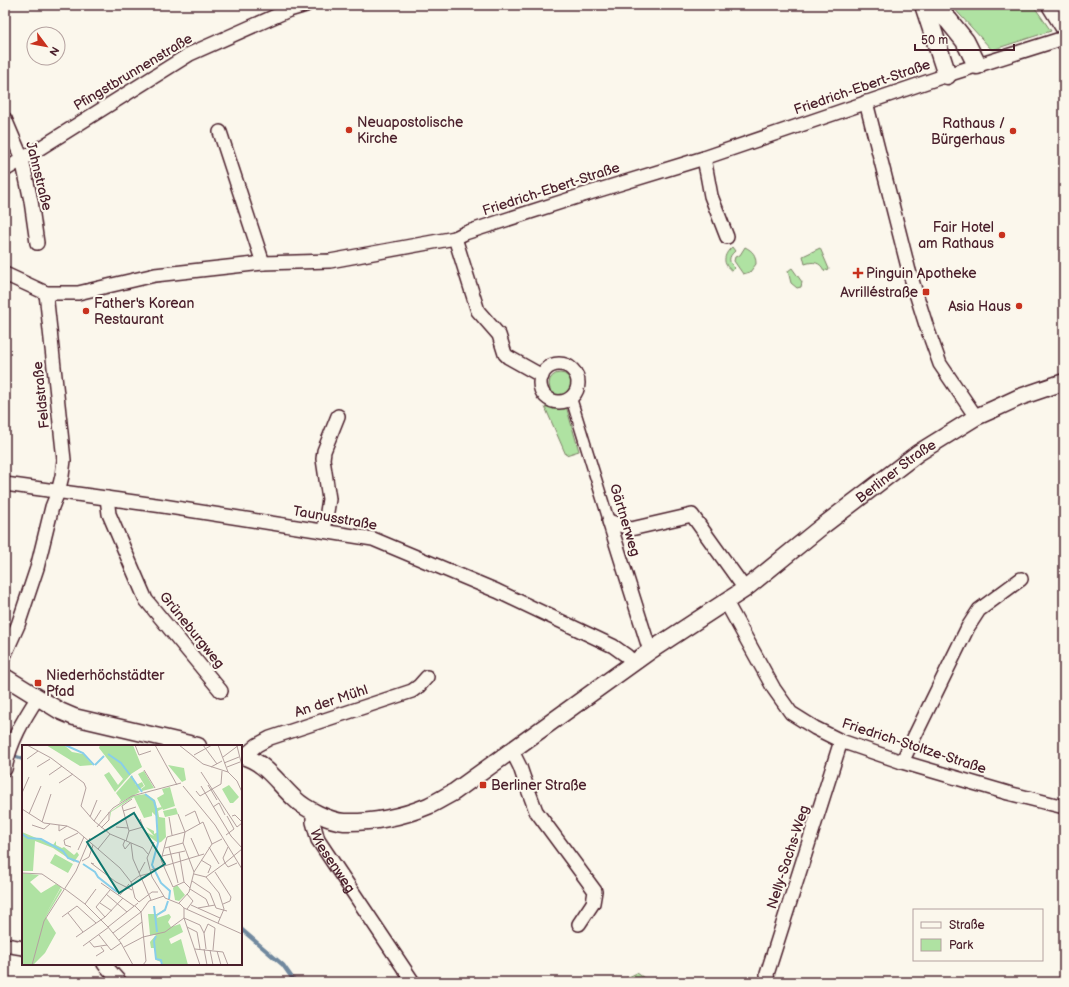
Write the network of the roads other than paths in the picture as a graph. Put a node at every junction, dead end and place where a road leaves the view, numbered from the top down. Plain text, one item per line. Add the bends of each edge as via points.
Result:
1 (306, 5) edge
2 (924, 5) edge
3 (932, 5) edge
4 (1051, 5) edge
5 (1064, 26) edge
6 (1059, 40) edge
7 (977, 65) junction
8 (947, 75) junction
9 (866, 102) junction
10 (5, 119) edge
11 (220, 132) dead end
12 (704, 158) junction
13 (22, 159) junction
14 (5, 170) edge
15 (727, 237) dead end
16 (455, 238) junction
17 (37, 243) dead end
18 (263, 263) junction
19 (5, 274) edge
20 (46, 293) junction
21 (542, 376) junction
22 (1064, 382) edge
23 (571, 398) junction
24 (338, 416) dead end
25 (976, 417) junction
26 (5, 484) edge
27 (58, 492) junction
28 (107, 498) junction
29 (609, 521) junction
30 (324, 531) junction
31 (1021, 579) dead end
32 (745, 589) junction
33 (726, 602) junction
34 (650, 651) junction
35 (5, 654) edge
36 (633, 664) junction
37 (5, 677) edge
38 (427, 677) dead end
39 (221, 691) dead end
40 (38, 696) junction
41 (841, 741) junction
42 (194, 745) edge
43 (512, 751) junction
44 (243, 756) edge
45 (902, 762) junction
46 (5, 767) edge
47 (1064, 807) edge
48 (313, 812) junction
49 (579, 924) dead end
50 (5, 946) edge
51 (22, 948) edge
52 (105, 965) edge
53 (120, 982) edge
54 (414, 982) edge
55 (768, 982) edge

1 - 13 street, Pfingstbrunnenstraße via 289,10 190,54
2 - 8 main road
3 - 7 main road via 965,41
4 - 5 main road
6 - 7 street, Friedrich-Ebert-Straße
7 - 8 street, Friedrich-Ebert-Straße
8 - 9 street, Friedrich-Ebert-Straße
9 - 12 street, Friedrich-Ebert-Straße
9 - 25 street via 908,270 926,325 940,364
10 - 13 street, Jahnstraße
11 - 18 street
12 - 15 street via 711,196
12 - 16 street, Friedrich-Ebert-Straße
13 - 14 street, Pfingstbrunnenstraße
13 - 17 street, Jahnstraße
16 - 18 street, Friedrich-Ebert-Straße via 330,261
16 - 21 street via 478,311 499,335 505,354
18 - 20 street, Friedrich-Ebert-Straße via 155,275 78,293
19 - 20 street, Friedrich-Ebert-Straße
20 - 27 street, Feldstraße via 64,460
21 - 23 street via 541,387 546,397 556,402
21 - 23 street via 544,371 554,366 564,365 573,371 578,382
22 - 25 street, Berliner Straße via 1020,397
23 - 29 street, Gärtnerweg
24 - 30 street via 323,459 329,499
25 - 32 street, Berliner Straße via 918,454
26 - 27 street, Taunusstraße
27 - 28 street, Taunusstraße
27 - 35 street, Feldstraße via 52,506 37,568 18,625
28 - 30 street, Taunusstraße
28 - 39 street, Grüneburgweg via 109,514 146,600
29 - 32 street via 631,529 692,515
29 - 34 street, Gärtnerweg
30 - 36 street, Taunusstraße via 373,539 497,591 613,646 628,656
31 - 45 street via 979,610 968,627
32 - 33 street, Berliner Straße
33 - 34 street, Berliner Straße
33 - 41 street, Friedrich-Stoltze-Straße via 774,689 791,713
34 - 36 street, Berliner Straße
36 - 43 street, Berliner Straße
37 - 40 street
38 - 44 street, An der Mühl via 412,691 270,738
40 - 42 street via 74,717
40 - 46 street via 10,747
41 - 45 street, Friedrich-Stoltze-Straße
41 - 55 street, Nelly-Sachs-Weg via 768,974
43 - 48 street, Berliner Straße via 454,792 410,813 374,820 342,822
43 - 49 street via 536,811 595,891 593,904
44 - 48 street, Wiesenweg via 266,769 295,800
45 - 47 street, Friedrich-Stoltze-Straße
48 - 54 street, Wiesenweg via 312,822 318,840
50 - 51 street
52 - 53 street

